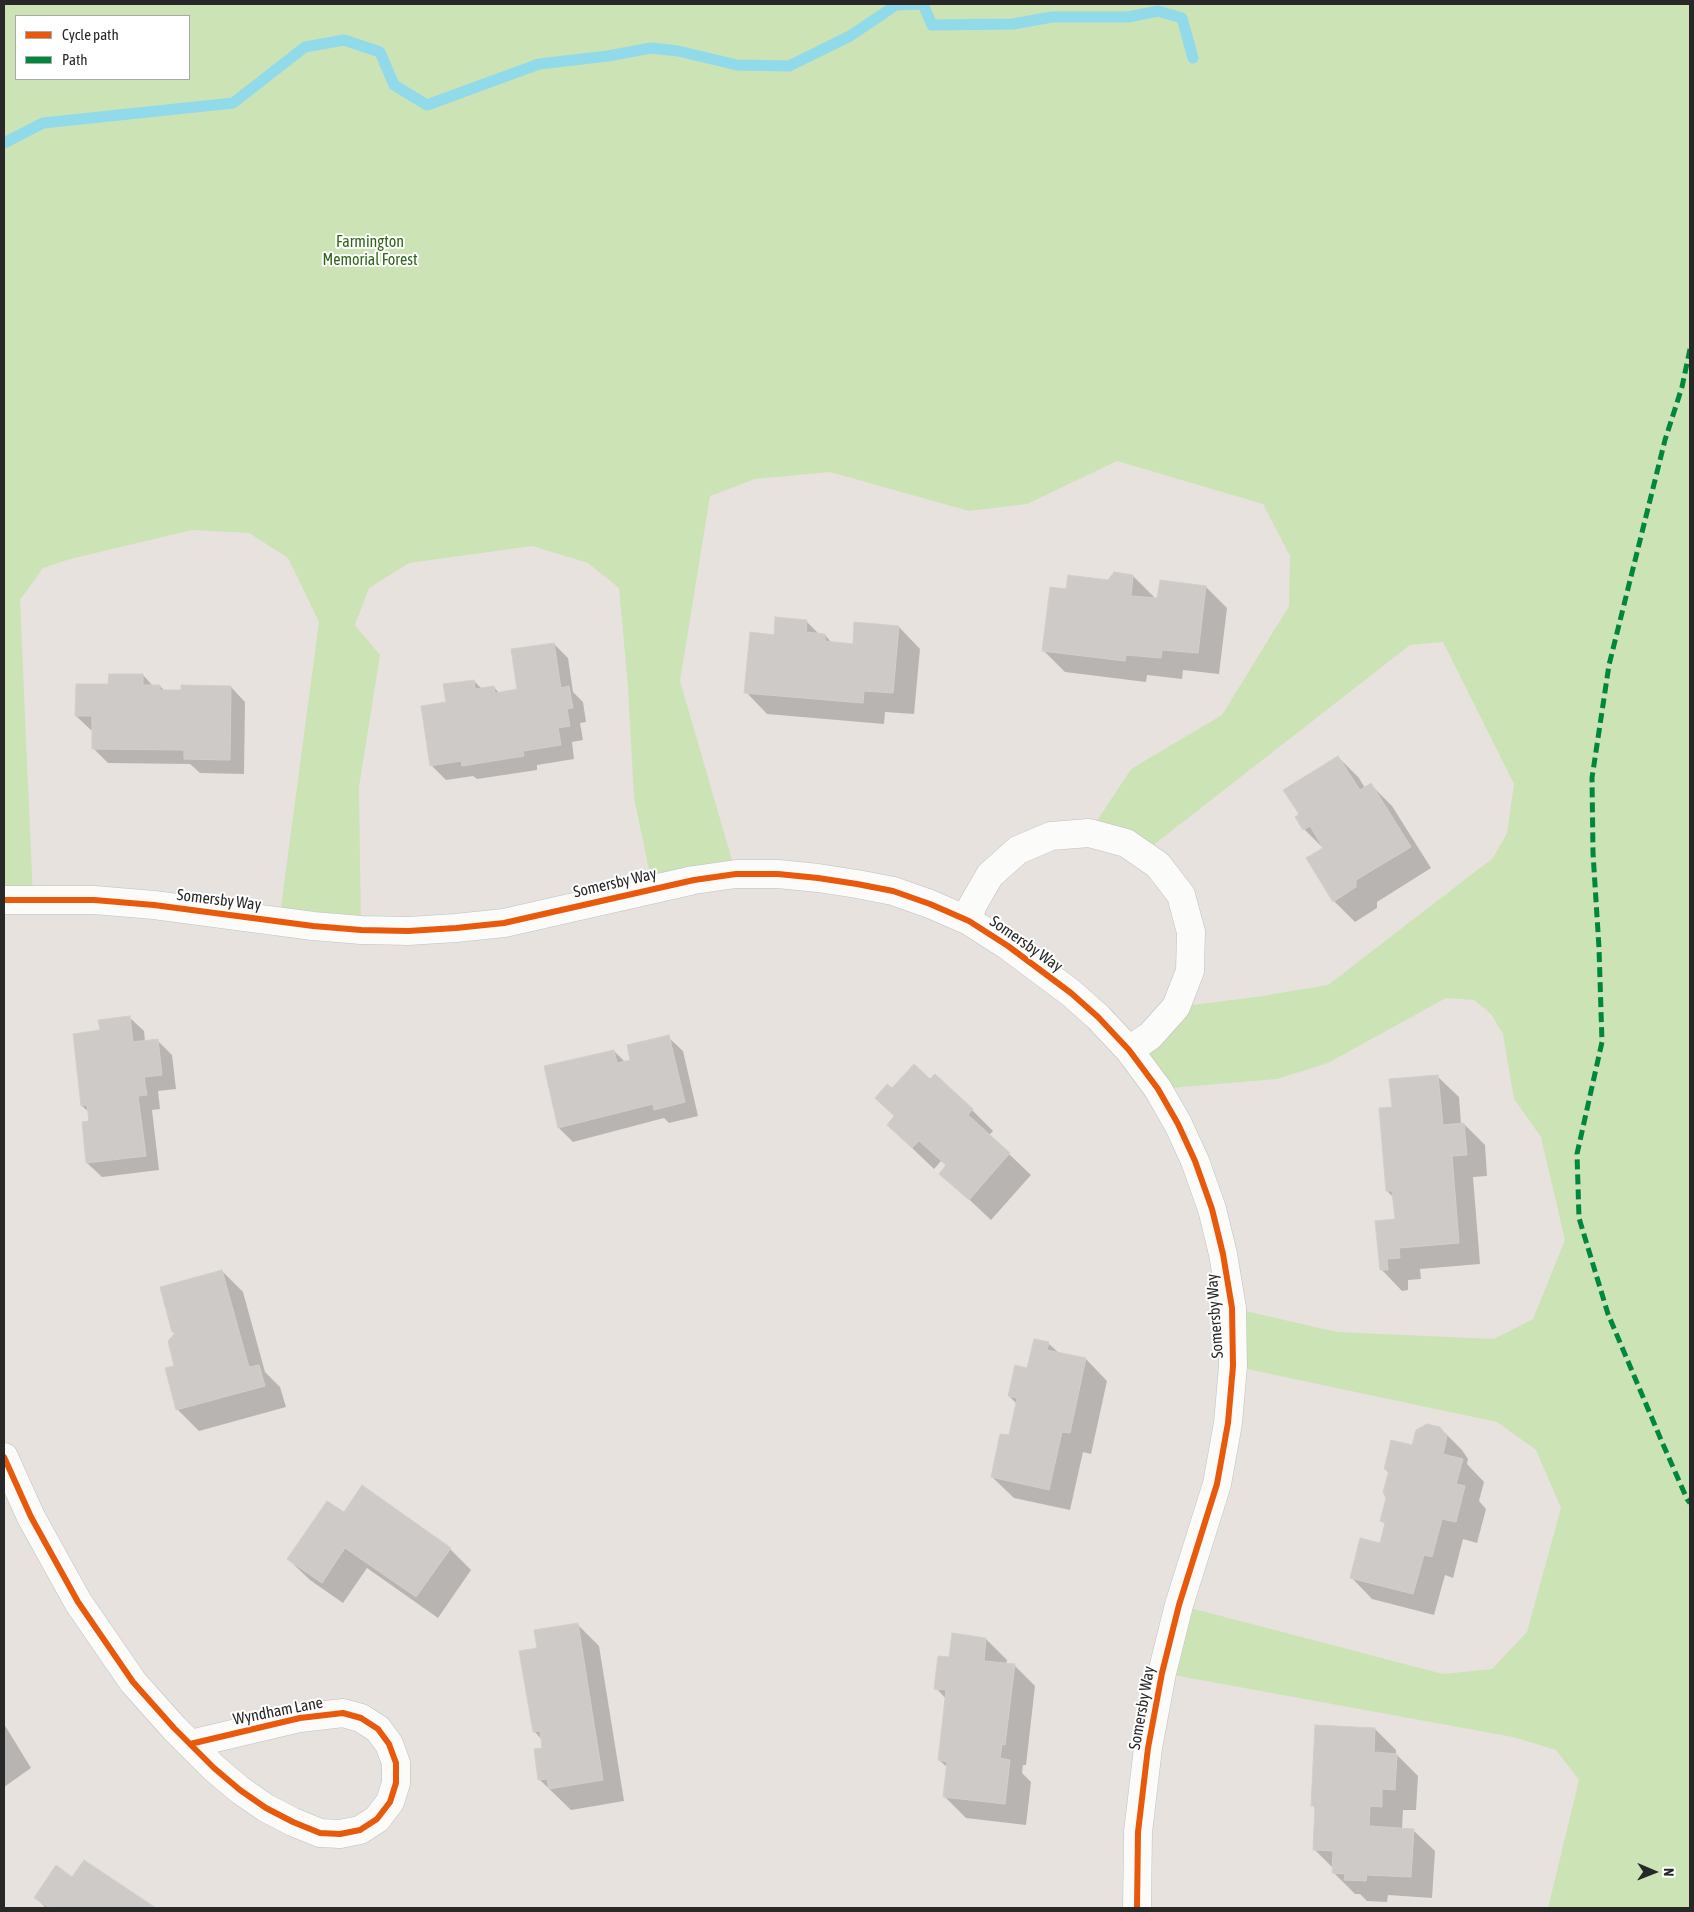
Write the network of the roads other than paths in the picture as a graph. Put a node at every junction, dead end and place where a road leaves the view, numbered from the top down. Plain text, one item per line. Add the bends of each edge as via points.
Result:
1 (4, 900) edge
2 (969, 921) junction
3 (1129, 1050) junction
4 (4, 1457) edge
5 (190, 1744) junction
6 (1137, 1908) edge

1 - 2 street, Somersby Way via 103,901 314,926 408,930 504,923 694,880 736,874 778,874 893,891
2 - 3 street, Somersby Way via 1036,965 1071,993
2 - 3 street via 972,906 990,875 1018,850 1051,836 1089,833 1117,840 1158,865 1181,895 1191,932 1190,971 1176,1007 1150,1036
3 - 6 street, Somersby Way via 1158,1089 1178,1124 1212,1209 1224,1254 1232,1308 1233,1366 1228,1423 1217,1484 1179,1605 1150,1739 1138,1832
4 - 5 street, Wyndham Lane via 78,1602 133,1682
5 - 5 street, Wyndham Lane via 240,1790 293,1822 320,1833 360,1830 377,1819 390,1802 396,1783 396,1763 384,1736 361,1718 343,1713 300,1718

